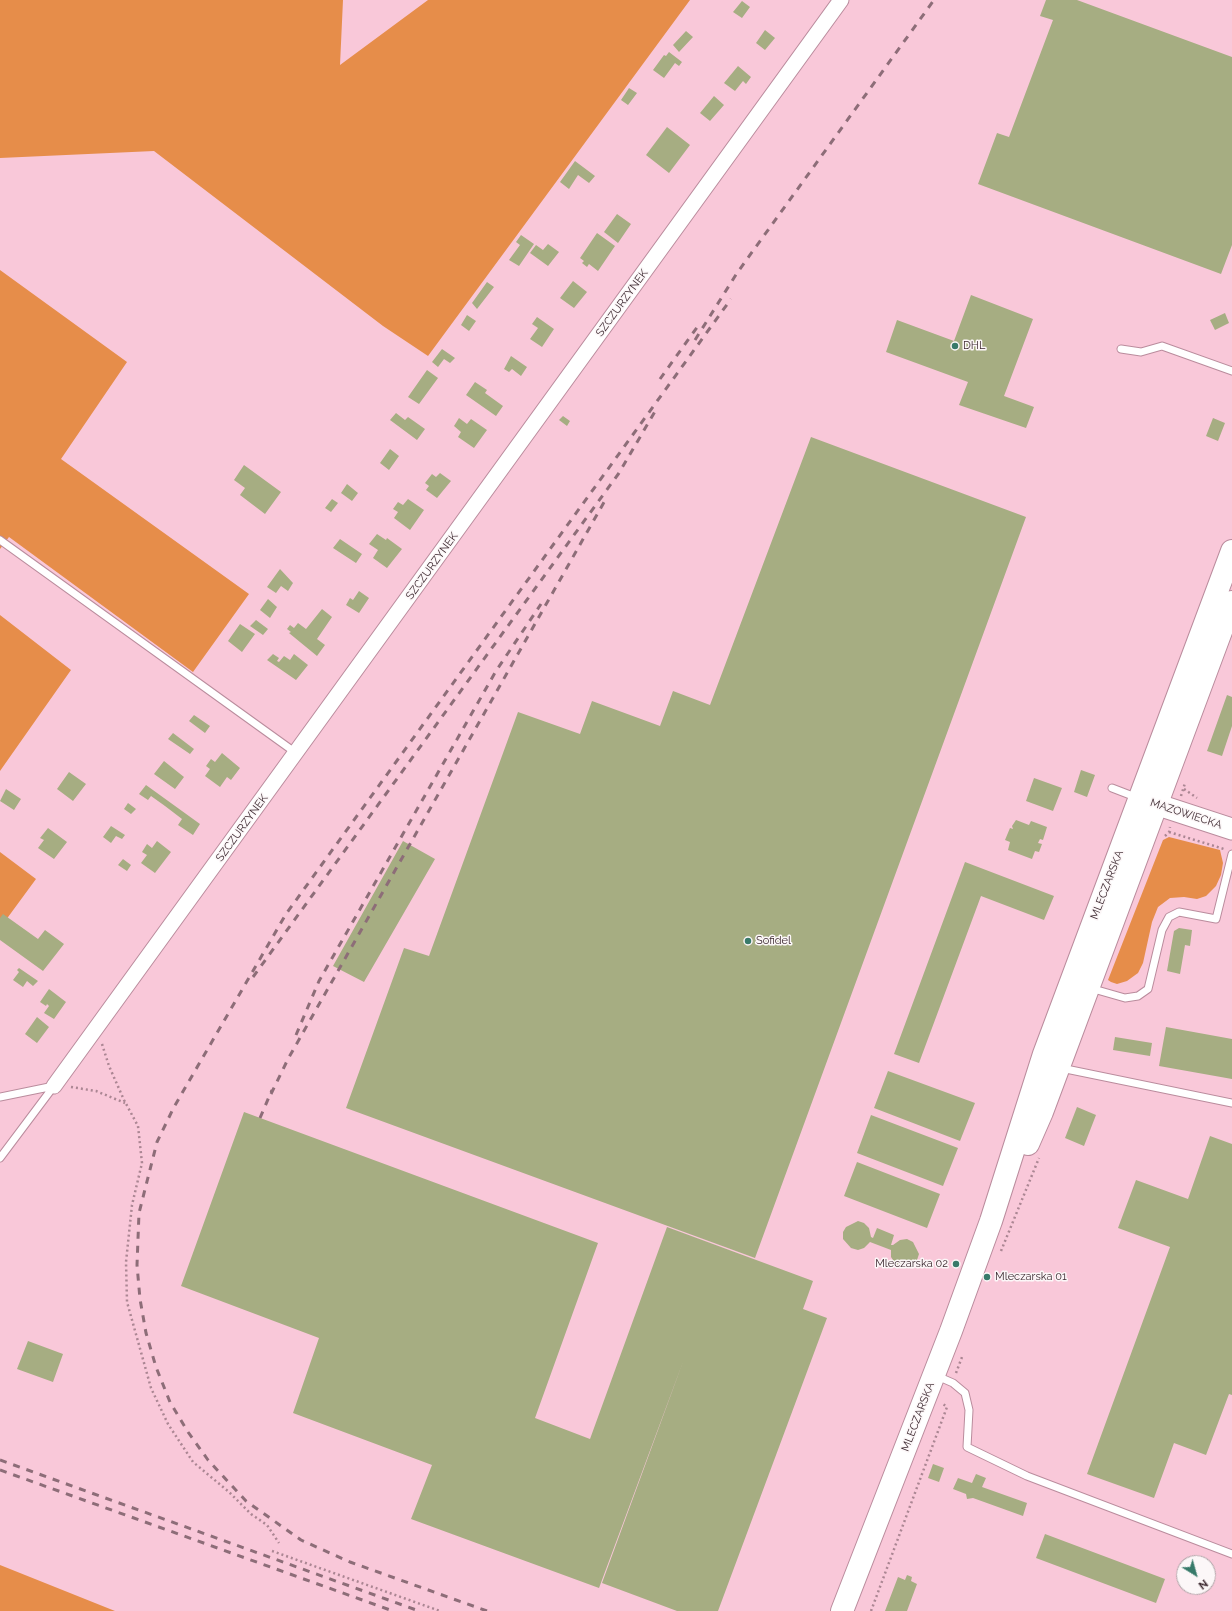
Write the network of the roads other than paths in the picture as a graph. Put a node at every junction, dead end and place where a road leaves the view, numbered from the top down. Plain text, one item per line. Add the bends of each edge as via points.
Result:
1 (841, 0) edge
2 (1121, 349) dead end
3 (1232, 371) edge
4 (0, 540) edge
5 (1232, 551) edge
6 (1232, 602) edge
7 (296, 754) junction
8 (1112, 788) dead end
9 (1148, 802) junction
10 (1232, 829) edge
11 (1231, 852) edge
12 (1080, 985) junction
13 (1059, 1068) junction
14 (54, 1086) junction
15 (0, 1097) edge
16 (1232, 1103) edge
17 (0, 1158) edge
18 (991, 1221) junction
19 (934, 1376) junction
20 (1232, 1554) edge
21 (842, 1611) edge

1 - 7 street, SZCZURZYNEK
2 - 3 lane via 1141,352 1162,346
4 - 7 lane
5 - 9 main road, MLECZARSKA
6 - 9 main road, MLECZARSKA
7 - 14 street, SZCZURZYNEK
8 - 9 lane
9 - 10 street, MAZOWIECKA
9 - 12 main road, MLECZARSKA
11 - 12 lane via 1216,919 1179,912 1169,917 1162,930 1148,989 1138,996 1125,998
12 - 13 main road, MLECZARSKA
12 - 18 main road, MLECZARSKA via 1044,1054
13 - 16 lane
13 - 18 main road, MLECZARSKA via 1042,1112
14 - 15 lane
14 - 17 lane
18 - 19 main road, MLECZARSKA
19 - 20 lane via 953,1383 965,1394 969,1410 967,1447 1027,1476
19 - 21 main road, MLECZARSKA

